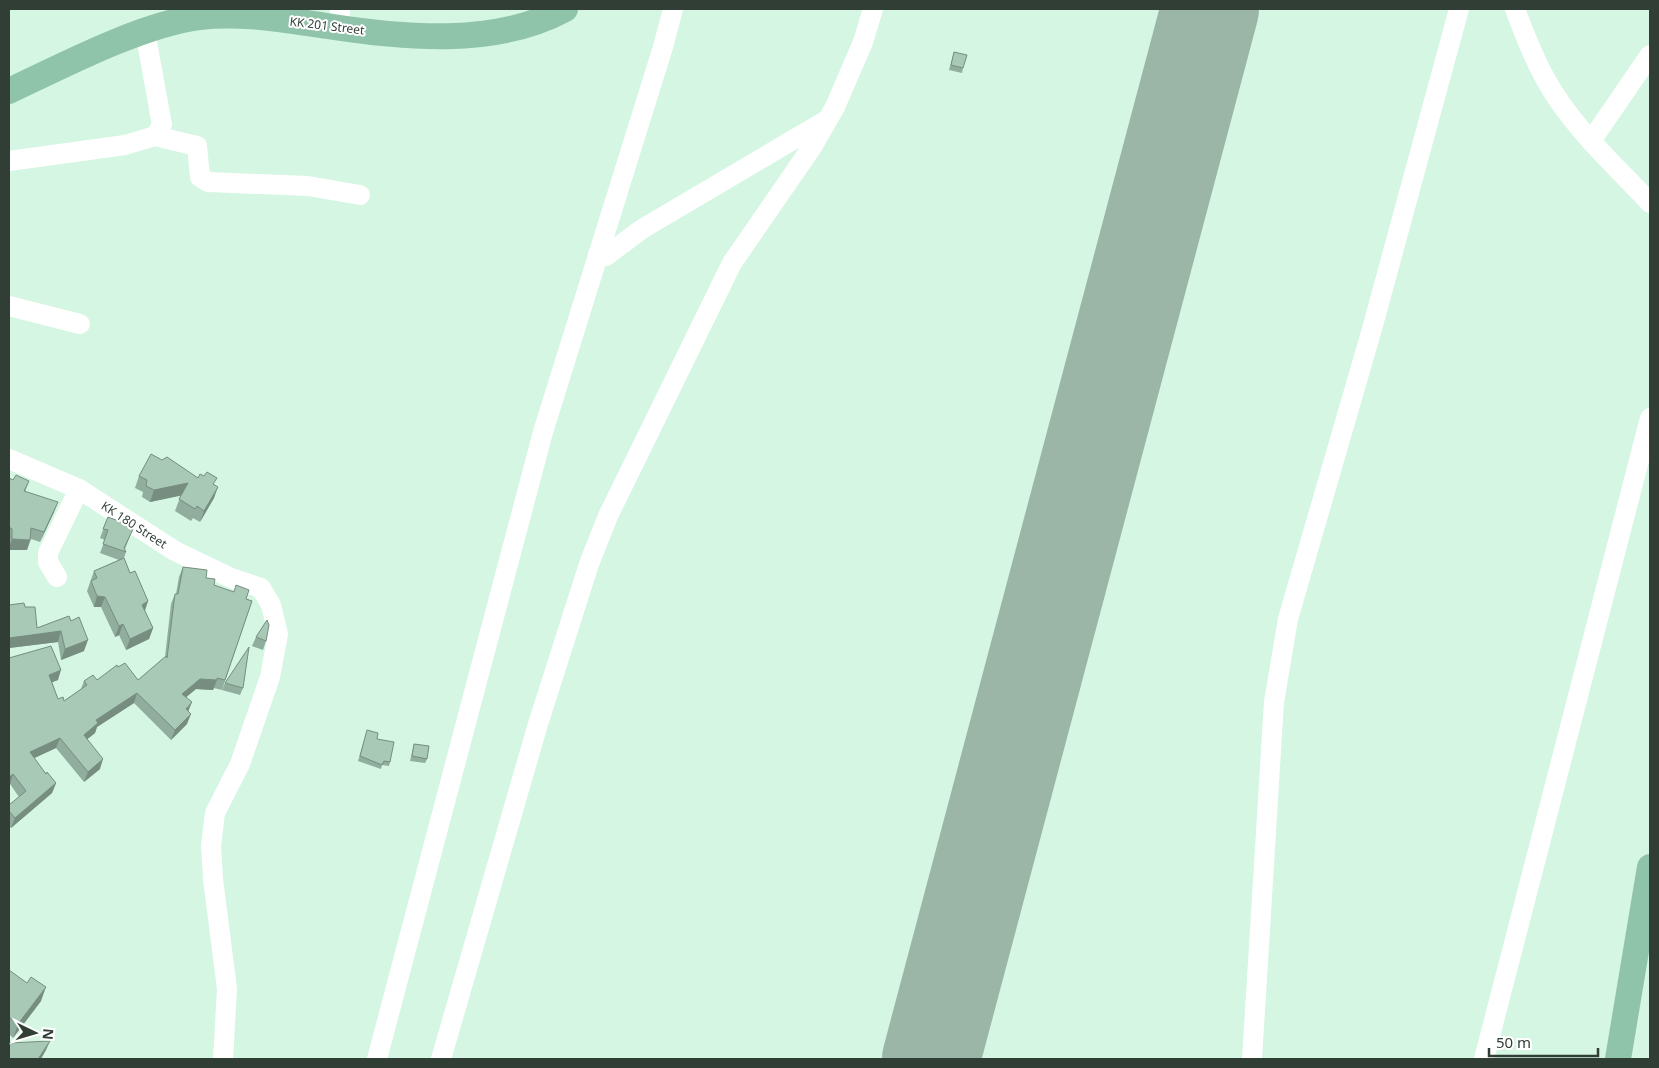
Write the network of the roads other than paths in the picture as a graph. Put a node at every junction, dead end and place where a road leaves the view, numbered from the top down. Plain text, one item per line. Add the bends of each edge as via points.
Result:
1 (565, 9) edge
2 (672, 9) edge
3 (873, 9) edge
4 (1459, 9) edge
5 (1515, 9) edge
6 (340, 18) edge
7 (145, 31) junction
8 (1650, 55) edge
9 (9, 91) edge
10 (827, 120) junction
11 (155, 136) junction
12 (1591, 140) junction
13 (9, 161) edge
14 (360, 195) dead end
15 (1650, 203) edge
16 (598, 254) junction
17 (9, 306) edge
18 (80, 324) dead end
19 (1650, 418) edge
20 (9, 458) edge
21 (79, 489) junction
22 (57, 577) dead end
23 (1650, 866) edge
24 (1645, 941) edge
25 (223, 1059) edge
26 (378, 1059) edge
27 (441, 1059) edge
28 (1252, 1059) edge
29 (1484, 1059) edge
30 (1618, 1059) edge

1 - 6 main road, KK 201 Street via 517,29 483,34 424,35
2 - 16 street
3 - 10 street via 860,50
4 - 28 street via 1284,637 1274,702
5 - 12 street via 1546,80
6 - 7 main road, KK 201 Street via 199,17
7 - 9 main road, KK 201 Street
7 - 11 street via 162,125
8 - 12 street
10 - 16 street via 642,229 606,256
10 - 27 street via 732,263 608,516 589,564 538,724
11 - 13 street via 125,144
11 - 14 street via 197,146 200,177 208,182 308,186
12 - 15 street
16 - 26 street via 543,432
17 - 18 street
19 - 29 street
20 - 21 street, KK 180 Street
21 - 22 street via 48,552 48,562
21 - 25 street, KK 180 Street via 175,551 231,578 261,588 271,605 278,634 270,677 240,764 215,814 211,846 227,989
23 - 24 main road
24 - 30 main road

